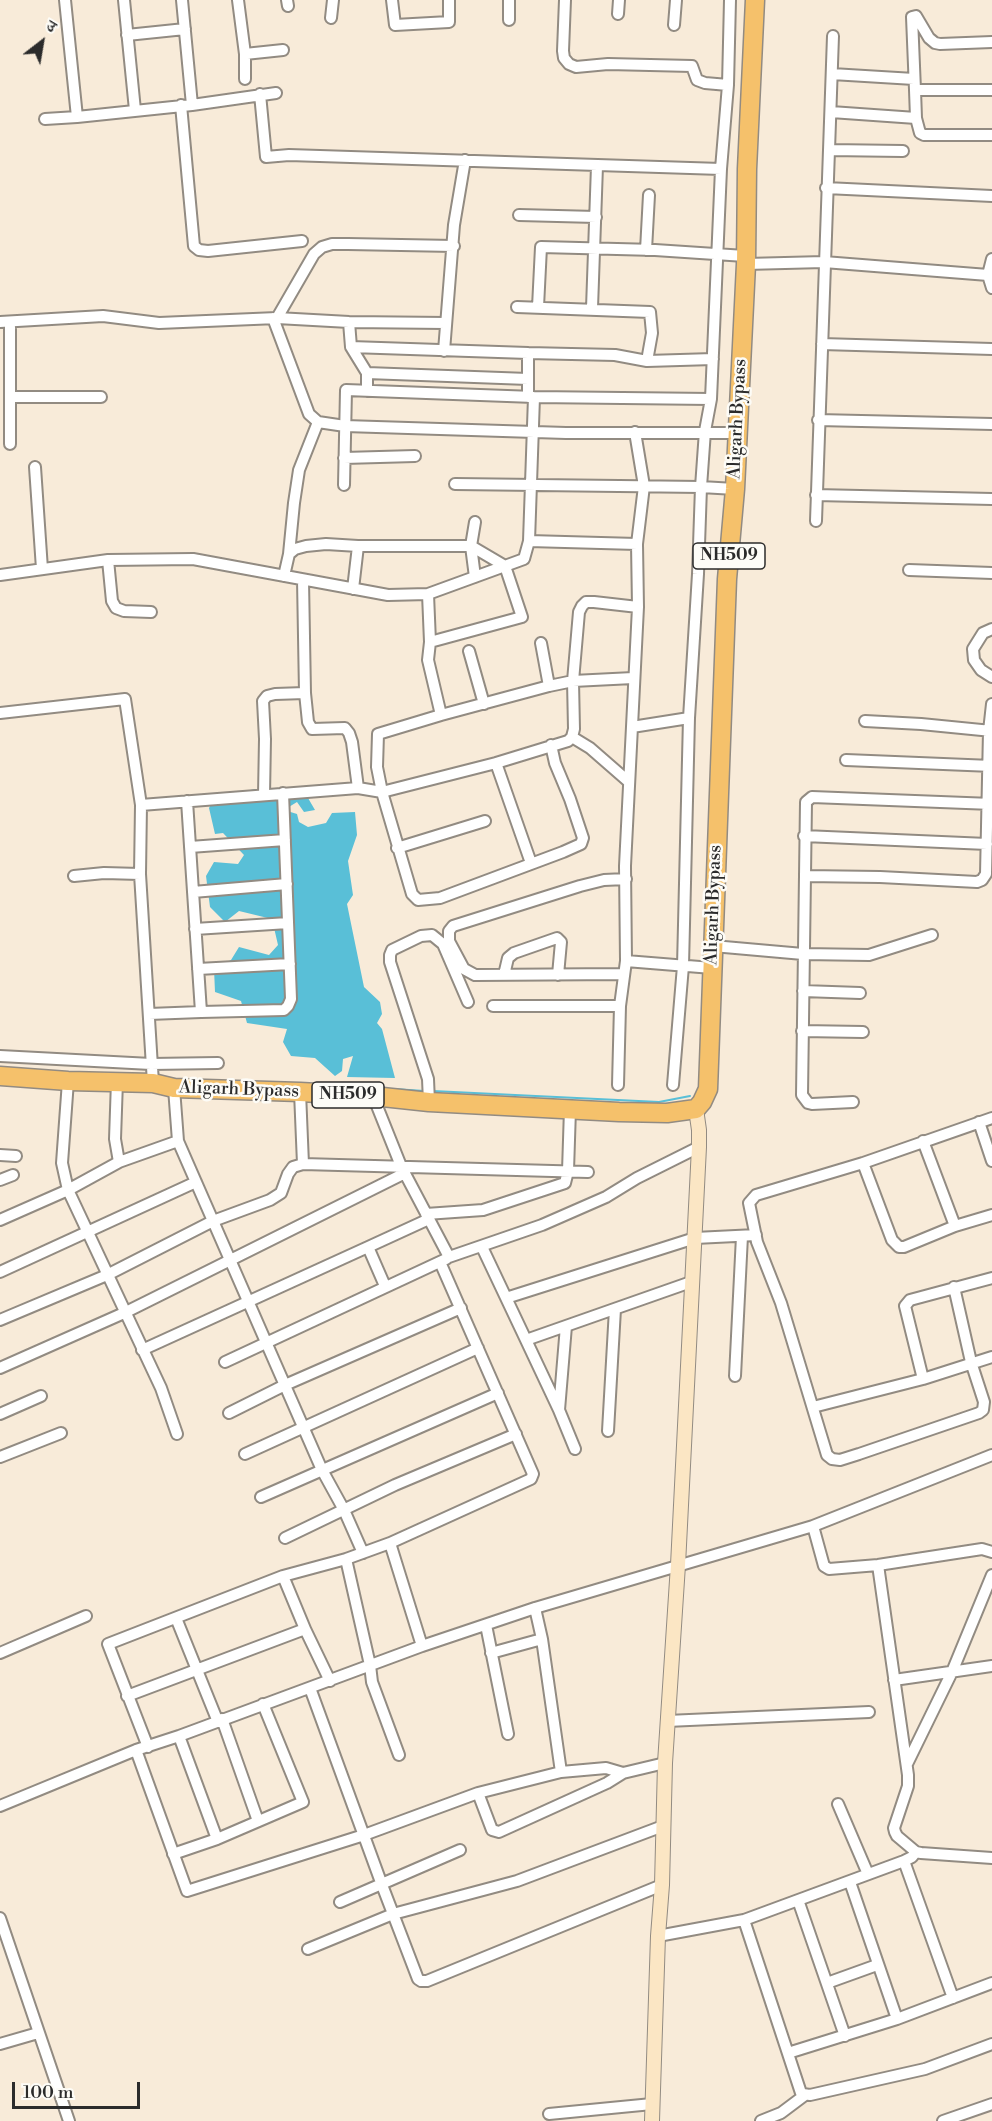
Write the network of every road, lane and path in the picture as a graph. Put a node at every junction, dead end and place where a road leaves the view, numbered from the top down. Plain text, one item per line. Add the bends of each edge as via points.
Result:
1 (65, 0) edge
2 (124, 0) edge
3 (182, 0) edge
4 (238, 0) edge
5 (333, 0) edge
6 (392, 0) edge
7 (449, 0) edge
8 (509, 0) edge
9 (565, 0) edge
10 (619, 0) edge
11 (676, 0) edge
12 (730, 0) edge
13 (755, 0) edge
14 (618, 14) dead end
15 (332, 18) dead end
16 (509, 20) dead end
17 (674, 25) dead end
18 (185, 29) junction
19 (127, 35) junction
20 (832, 36) dead end
21 (992, 42) edge
22 (283, 50) dead end
23 (245, 54) junction
24 (831, 74) junction
25 (245, 79) dead end
26 (728, 85) junction
27 (914, 85) junction
28 (992, 90) edge
29 (260, 93) junction
30 (276, 93) dead end
31 (187, 105) junction
32 (135, 110) junction
33 (831, 112) junction
34 (77, 117) junction
35 (916, 118) junction
36 (45, 119) dead end
37 (992, 135) edge
38 (829, 150) junction
39 (903, 151) dead end
40 (465, 160) junction
41 (597, 165) junction
42 (721, 169) junction
43 (826, 188) junction
44 (649, 195) dead end
45 (992, 196) edge
46 (519, 215) dead end
47 (596, 217) junction
48 (302, 241) dead end
49 (454, 246) junction
50 (595, 248) junction
51 (646, 250) junction
52 (720, 256) junction
53 (743, 259) junction
54 (992, 260) edge
55 (824, 262) junction
56 (988, 275) junction
57 (992, 288) edge
58 (517, 307) dead end
59 (537, 307) junction
60 (592, 308) junction
61 (275, 318) junction
62 (5, 322) edge
63 (349, 322) junction
64 (446, 322) junction
65 (822, 344) junction
66 (351, 347) junction
67 (992, 349) edge
68 (444, 351) junction
69 (528, 354) junction
70 (713, 360) junction
71 (647, 361) junction
72 (367, 373) junction
73 (528, 379) junction
74 (367, 391) junction
75 (10, 397) junction
76 (101, 397) dead end
77 (531, 397) junction
78 (711, 399) junction
79 (818, 420) junction
80 (318, 422) junction
81 (992, 423) edge
82 (345, 426) junction
83 (532, 431) junction
84 (636, 432) junction
85 (708, 432) junction
86 (732, 433) junction
87 (10, 444) dead end
88 (415, 456) dead end
89 (344, 458) junction
90 (34, 467) dead end
91 (455, 484) dead end
92 (344, 485) dead end
93 (531, 485) junction
94 (644, 486) junction
95 (704, 487) junction
96 (730, 489) junction
97 (816, 495) junction
98 (992, 499) edge
99 (816, 521) dead end
100 (475, 522) dead end
101 (529, 541) junction
102 (637, 544) junction
103 (358, 546) junction
104 (471, 546) junction
105 (289, 554) junction
106 (108, 560) junction
107 (505, 566) junction
108 (42, 569) junction
109 (909, 570) dead end
110 (992, 573) edge
111 (0, 575) edge
112 (284, 576) junction
113 (475, 577) junction
114 (303, 580) junction
115 (353, 589) junction
116 (428, 594) junction
117 (638, 607) junction
118 (151, 612) dead end
119 (992, 629) edge
120 (430, 642) junction
121 (541, 643) dead end
122 (469, 651) dead end
123 (992, 677) edge
124 (633, 678) junction
125 (573, 681) junction
126 (549, 686) junction
127 (305, 693) junction
128 (484, 704) junction
129 (992, 704) edge
130 (0, 713) edge
131 (441, 715) junction
132 (689, 718) junction
133 (865, 721) dead end
134 (632, 727) junction
135 (990, 731) edge
136 (572, 737) junction
137 (551, 746) junction
138 (846, 760) dead end
139 (496, 763) junction
140 (991, 766) edge
141 (629, 782) junction
142 (357, 788) junction
143 (382, 792) junction
144 (284, 794) junction
145 (264, 795) junction
146 (187, 801) junction
147 (990, 804) edge
148 (141, 805) junction
149 (485, 821) dead end
150 (804, 836) junction
151 (285, 840) junction
152 (987, 844) junction
153 (190, 847) junction
154 (398, 848) junction
155 (531, 863) junction
156 (140, 874) junction
157 (74, 876) dead end
158 (804, 876) junction
159 (626, 879) junction
160 (287, 884) junction
161 (193, 892) junction
162 (288, 923) junction
163 (195, 929) junction
164 (932, 935) dead end
165 (713, 946) junction
166 (803, 954) junction
167 (626, 961) junction
168 (290, 964) junction
169 (698, 967) junction
170 (198, 969) junction
171 (624, 974) junction
172 (504, 975) junction
173 (558, 975) junction
174 (803, 992) junction
175 (860, 993) dead end
176 (468, 1002) dead end
177 (493, 1006) dead end
178 (620, 1006) junction
179 (201, 1012) junction
180 (149, 1014) junction
181 (802, 1031) junction
182 (863, 1032) dead end
183 (0, 1056) edge
184 (218, 1063) dead end
185 (152, 1074) junction
186 (0, 1076) edge
187 (68, 1081) junction
188 (117, 1081) junction
189 (618, 1085) dead end
190 (673, 1085) dead end
191 (174, 1088) junction
192 (300, 1092) junction
193 (429, 1095) junction
194 (373, 1096) junction
195 (853, 1102) dead end
196 (696, 1108) junction
197 (570, 1109) junction
198 (992, 1118) edge
199 (979, 1122) junction
200 (178, 1141) junction
201 (923, 1141) junction
202 (699, 1147) junction
203 (0, 1155) edge
204 (16, 1156) dead end
205 (992, 1161) edge
206 (119, 1162) junction
207 (863, 1163) junction
208 (303, 1164) junction
209 (403, 1169) junction
210 (568, 1171) junction
211 (588, 1172) dead end
212 (13, 1175) dead end
213 (0, 1180) edge
214 (196, 1182) junction
215 (68, 1190) junction
216 (992, 1215) edge
217 (428, 1216) junction
218 (0, 1220) edge
219 (213, 1221) junction
220 (955, 1226) junction
221 (89, 1232) junction
222 (756, 1235) junction
223 (742, 1236) junction
224 (695, 1238) junction
225 (368, 1247) junction
226 (482, 1247) junction
227 (444, 1259) junction
228 (231, 1261) junction
229 (0, 1272) edge
230 (107, 1275) junction
231 (992, 1278) edge
232 (691, 1282) junction
233 (385, 1286) junction
234 (954, 1287) junction
235 (506, 1298) junction
236 (248, 1301) junction
237 (461, 1308) junction
238 (615, 1309) junction
239 (124, 1313) junction
240 (0, 1320) edge
241 (566, 1326) junction
242 (526, 1340) junction
243 (267, 1341) junction
244 (478, 1348) junction
245 (142, 1350) junction
246 (992, 1357) edge
247 (225, 1362) dead end
248 (972, 1362) junction
249 (0, 1368) edge
250 (735, 1376) dead end
251 (923, 1379) junction
252 (285, 1385) junction
253 (498, 1393) junction
254 (41, 1396) dead end
255 (813, 1407) junction
256 (559, 1410) junction
257 (229, 1413) dead end
258 (0, 1414) edge
259 (303, 1427) junction
260 (608, 1431) dead end
261 (61, 1433) dead end
262 (177, 1434) dead end
263 (516, 1434) junction
264 (574, 1449) dead end
265 (245, 1454) dead end
266 (992, 1455) edge
267 (0, 1457) edge
268 (322, 1470) junction
269 (261, 1497) dead end
270 (344, 1510) junction
271 (813, 1526) junction
272 (285, 1538) dead end
273 (390, 1543) junction
274 (992, 1552) edge
275 (363, 1553) junction
276 (346, 1559) junction
277 (678, 1565) junction
278 (878, 1565) junction
279 (992, 1575) edge
280 (283, 1576) junction
281 (535, 1608) junction
282 (86, 1616) dead end
283 (176, 1618) junction
284 (486, 1625) junction
285 (305, 1629) junction
286 (542, 1640) junction
287 (422, 1646) junction
288 (0, 1653) edge
289 (491, 1653) junction
290 (370, 1665) junction
291 (992, 1666) edge
292 (195, 1669) junction
293 (952, 1672) junction
294 (894, 1680) junction
295 (330, 1681) junction
296 (310, 1688) junction
297 (127, 1696) junction
298 (263, 1704) junction
299 (869, 1712) dead end
300 (220, 1720) junction
301 (667, 1721) junction
302 (508, 1734) dead end
303 (179, 1736) junction
304 (148, 1747) junction
305 (136, 1750) junction
306 (399, 1755) dead end
307 (664, 1763) junction
308 (907, 1764) junction
309 (561, 1772) junction
310 (623, 1773) junction
311 (478, 1793) junction
312 (838, 1804) dead end
313 (0, 1806) edge
314 (258, 1821) junction
315 (663, 1826) junction
316 (364, 1835) junction
317 (217, 1839) junction
318 (460, 1850) dead end
319 (916, 1852) junction
320 (173, 1854) junction
321 (992, 1858) edge
322 (904, 1861) junction
323 (868, 1874) junction
324 (850, 1882) junction
325 (382, 1885) junction
326 (662, 1885) junction
327 (798, 1900) junction
328 (340, 1902) dead end
329 (393, 1914) junction
330 (0, 1918) edge
331 (744, 1920) junction
332 (658, 1936) junction
333 (308, 1949) dead end
334 (878, 1965) junction
335 (827, 1983) junction
336 (992, 1983) edge
337 (953, 1998) junction
338 (897, 2019) junction
339 (38, 2032) junction
340 (845, 2036) junction
341 (0, 2044) edge
342 (992, 2044) edge
343 (788, 2053) junction
344 (805, 2095) junction
345 (652, 2104) junction
346 (992, 2104) edge
347 (549, 2114) dead end
348 (781, 2118) edge
349 (69, 2121) edge
350 (652, 2121) edge
351 (761, 2121) edge
352 (943, 2121) edge

1 - 34 street
2 - 19 street
3 - 18 street
4 - 23 street
5 - 15 street
6 - 7 street via 395,25 449,22
8 - 16 street
9 - 26 street via 563,51 569,64 692,66 698,80
10 - 14 street
11 - 17 street
12 - 26 street
13 - 53 highway, Aligarh Bypass / NH509
18 - 19 street
18 - 31 street
19 - 32 street
20 - 24 street
21 - 27 street via 935,43 913,15
22 - 23 street
23 - 25 street
24 - 27 street
24 - 33 street
26 - 42 street
27 - 28 street
27 - 35 street
29 - 30 street
29 - 31 street
29 - 40 street via 266,157
31 - 32 street
31 - 48 street via 194,246 208,251
32 - 34 street
33 - 35 street
33 - 38 street
34 - 36 street
35 - 37 street via 924,135
38 - 39 street
38 - 43 street
40 - 41 street
40 - 49 street
41 - 42 street
41 - 47 street
42 - 52 street
43 - 45 street
43 - 55 street
44 - 51 street
46 - 47 street
47 - 50 street
49 - 61 street via 322,247
49 - 64 street
50 - 51 street
50 - 59 street via 541,247
50 - 60 street
51 - 52 street
52 - 53 street
52 - 70 street
53 - 55 street
53 - 86 highway, Aligarh Bypass / NH509
54 - 56 street
55 - 56 street
55 - 65 street
56 - 57 street
58 - 59 street
59 - 60 street
60 - 71 street via 650,312 652,333
61 - 62 street via 159,323 103,316
61 - 63 street
61 - 80 street via 309,414
62 - 75 street
63 - 64 street
63 - 66 street
64 - 68 street
65 - 67 street
65 - 79 street
66 - 68 street
66 - 72 street
68 - 69 street
69 - 71 street via 615,355
69 - 73 street
70 - 71 street
70 - 78 street
72 - 73 street
72 - 74 street
73 - 77 street
74 - 77 street
74 - 82 street via 346,390
75 - 76 street
75 - 87 street
77 - 78 street
77 - 83 street
78 - 85 street
79 - 81 street
79 - 97 street
80 - 82 street
80 - 105 street via 299,470
82 - 83 street
82 - 89 street
83 - 84 street
83 - 93 street
84 - 85 street
84 - 94 street
85 - 86 street
85 - 95 street
86 - 96 highway, Aligarh Bypass / NH509
88 - 89 street
89 - 92 street
90 - 108 street
91 - 93 street
93 - 94 street
93 - 101 street
94 - 95 street
94 - 102 street
95 - 96 street
95 - 132 street
96 - 165 highway, Aligarh Bypass / NH509
97 - 98 street
97 - 99 street
100 - 104 street
101 - 102 street
101 - 107 street via 524,559
102 - 117 street
103 - 104 street
103 - 105 street via 306,546
103 - 115 street
104 - 107 street
104 - 113 street
105 - 112 street
106 - 108 street
106 - 112 street via 193,559
106 - 118 street via 116,608
107 - 113 street
107 - 120 street via 522,617
108 - 111 street
109 - 110 street
112 - 114 street
113 - 116 street
114 - 115 street
114 - 127 street
115 - 116 street via 388,595
116 - 120 street
117 - 124 street
117 - 125 street via 594,602 582,606
119 - 123 street via 983,633 973,649 974,660
120 - 131 street via 428,660
121 - 126 street
122 - 128 street
124 - 125 street
124 - 134 street
125 - 126 street
125 - 136 street
126 - 128 street
127 - 142 street via 312,729 345,728 349,733
127 - 145 street via 275,694 263,701
128 - 131 street
129 - 135 street
130 - 148 street via 125,699
131 - 143 street via 378,734 377,767
132 - 134 street
132 - 169 street
133 - 135 street
134 - 141 street
135 - 140 street
136 - 137 street
136 - 141 street
137 - 139 street
137 - 155 street via 583,838 576,847
138 - 140 street
139 - 143 street
139 - 155 street
140 - 147 street
141 - 159 street
142 - 143 street
142 - 144 street
143 - 154 street
144 - 145 street
144 - 151 street
145 - 146 street
146 - 148 street
146 - 153 street
147 - 150 street via 812,797 806,802
147 - 152 street
148 - 156 street
149 - 154 street
150 - 152 street
150 - 158 street
151 - 153 street
151 - 160 street
152 - 158 street via 986,874 977,882
153 - 161 street
154 - 155 street via 412,894 418,900 440,898
156 - 157 street
156 - 180 street
158 - 166 street
159 - 167 street
159 - 172 street via 580,886 453,926 449,941 464,969 475,975
160 - 161 street
160 - 162 street
161 - 163 street
162 - 163 street
162 - 168 street
163 - 170 street
164 - 166 street via 869,955
165 - 166 street
165 - 169 highway, Aligarh Bypass / NH509
166 - 174 street
167 - 169 street
167 - 171 street
168 - 170 street
168 - 179 street via 291,999 284,1010
169 - 190 street
169 - 196 highway, Aligarh Bypass / NH509 via 708,1089
170 - 179 street
171 - 173 street
171 - 178 street
172 - 173 street
172 - 173 street via 508,958 514,953 557,938 561,942
174 - 175 street
174 - 181 street
176 - 193 street via 443,944 432,935 421,936 393,950 390,962 418,1043
177 - 178 street
178 - 189 street
179 - 180 street
180 - 185 street
181 - 182 street
181 - 195 street via 805,1100 812,1104
183 - 185 street
184 - 185 street
185 - 188 highway, Aligarh Bypass / NH509
185 - 191 highway, Aligarh Bypass / NH509
186 - 187 highway, Aligarh Bypass / NH509
187 - 188 highway, Aligarh Bypass / NH509
187 - 215 street via 62,1163
188 - 206 street via 115,1138
191 - 192 highway, Aligarh Bypass / NH509
191 - 200 street
192 - 194 highway, Aligarh Bypass / NH509
192 - 208 street
193 - 194 highway, Aligarh Bypass / NH509
193 - 197 highway, Aligarh Bypass / NH509
194 - 209 street
196 - 197 highway, Aligarh Bypass / NH509 via 667,1113
196 - 202 street
197 - 210 street
198 - 199 street
199 - 201 street
199 - 205 street
200 - 206 street
200 - 214 street
201 - 207 street
201 - 220 street
202 - 224 street
202 - 226 street via 606,1197
203 - 204 street
206 - 215 street
207 - 220 street via 892,1240 899,1246
207 - 222 street via 753,1198 749,1203
208 - 209 street
208 - 219 street via 293,1167 281,1193 270,1200
209 - 210 street
209 - 217 street
209 - 228 street
210 - 211 street
210 - 217 street via 566,1183 483,1210
212 - 213 street
214 - 219 street
214 - 221 street
215 - 218 street
215 - 221 street
216 - 220 street
217 - 225 street
217 - 227 street
219 - 228 street
219 - 230 street
221 - 229 street
221 - 230 street
222 - 223 street
222 - 255 street
223 - 224 street
223 - 250 street
224 - 232 street
224 - 235 street
225 - 233 street
225 - 236 street
226 - 227 street
226 - 235 street
227 - 233 street
227 - 237 street
228 - 236 street
228 - 239 street
230 - 239 street
230 - 240 street
231 - 234 street
232 - 238 street
232 - 277 street
233 - 243 street
234 - 248 street
234 - 251 street via 910,1300 905,1306
235 - 242 street
236 - 243 street
236 - 245 street
237 - 244 street
237 - 252 street
238 - 241 street
238 - 260 street
239 - 245 street
239 - 249 street
241 - 242 street
241 - 256 street
242 - 256 street
243 - 247 street
243 - 252 street
244 - 253 street
244 - 259 street
245 - 262 street
246 - 248 street
248 - 251 street
248 - 255 street via 984,1402 979,1413 840,1460 827,1455
251 - 255 street
252 - 257 street
252 - 259 street
253 - 263 street
253 - 268 street
254 - 258 street
256 - 264 street
259 - 265 street
259 - 268 street
261 - 267 street
263 - 270 street
263 - 273 street via 533,1473 531,1479
266 - 271 street
268 - 269 street
268 - 270 street
270 - 272 street
270 - 275 street
271 - 277 street
271 - 278 street via 826,1568
273 - 275 street
273 - 287 street
274 - 278 street via 982,1550
275 - 276 street
276 - 280 street
276 - 290 street
277 - 281 street
277 - 301 street
278 - 294 street
279 - 293 street
280 - 283 street
280 - 285 street
281 - 284 street
281 - 286 street
282 - 288 street
283 - 292 street
283 - 297 street via 108,1644
284 - 287 street
284 - 289 street
285 - 292 street
285 - 295 street
286 - 289 street
286 - 309 street
287 - 290 street
289 - 302 street
290 - 295 street
290 - 306 street via 372,1682
291 - 293 street
292 - 297 street
292 - 300 street
293 - 294 street
293 - 308 street
294 - 308 street
295 - 296 street
296 - 298 street
296 - 316 street
297 - 304 street
298 - 300 street
298 - 314 street via 304,1800
299 - 301 street
300 - 303 street
300 - 314 street
301 - 307 street
303 - 304 street
303 - 317 street
304 - 305 street
305 - 313 street
305 - 320 street
307 - 310 street
307 - 315 street
308 - 319 street via 908,1786 894,1828 897,1836
309 - 310 street via 606,1768
309 - 311 street
310 - 311 street via 500,1832 492,1830
311 - 316 street
312 - 323 street
314 - 317 street
315 - 326 street
315 - 329 street via 517,1881
316 - 320 street via 187,1891
316 - 325 street
317 - 320 street
318 - 325 street
319 - 321 street
319 - 322 street
322 - 323 street
322 - 337 street
323 - 324 street
324 - 327 street
324 - 334 street
325 - 328 street
325 - 329 street
326 - 329 street via 424,1982 418,1979
326 - 332 street
327 - 331 street
327 - 335 street
329 - 333 street
330 - 339 street
331 - 332 street
331 - 343 street
332 - 345 street
334 - 335 street
334 - 338 street
335 - 340 street
336 - 337 street
337 - 338 street
338 - 340 street
339 - 341 street
339 - 349 street
340 - 343 street
342 - 344 street via 925,2069
343 - 344 street
344 - 348 street
345 - 347 street
345 - 350 street
346 - 352 street
348 - 351 street

